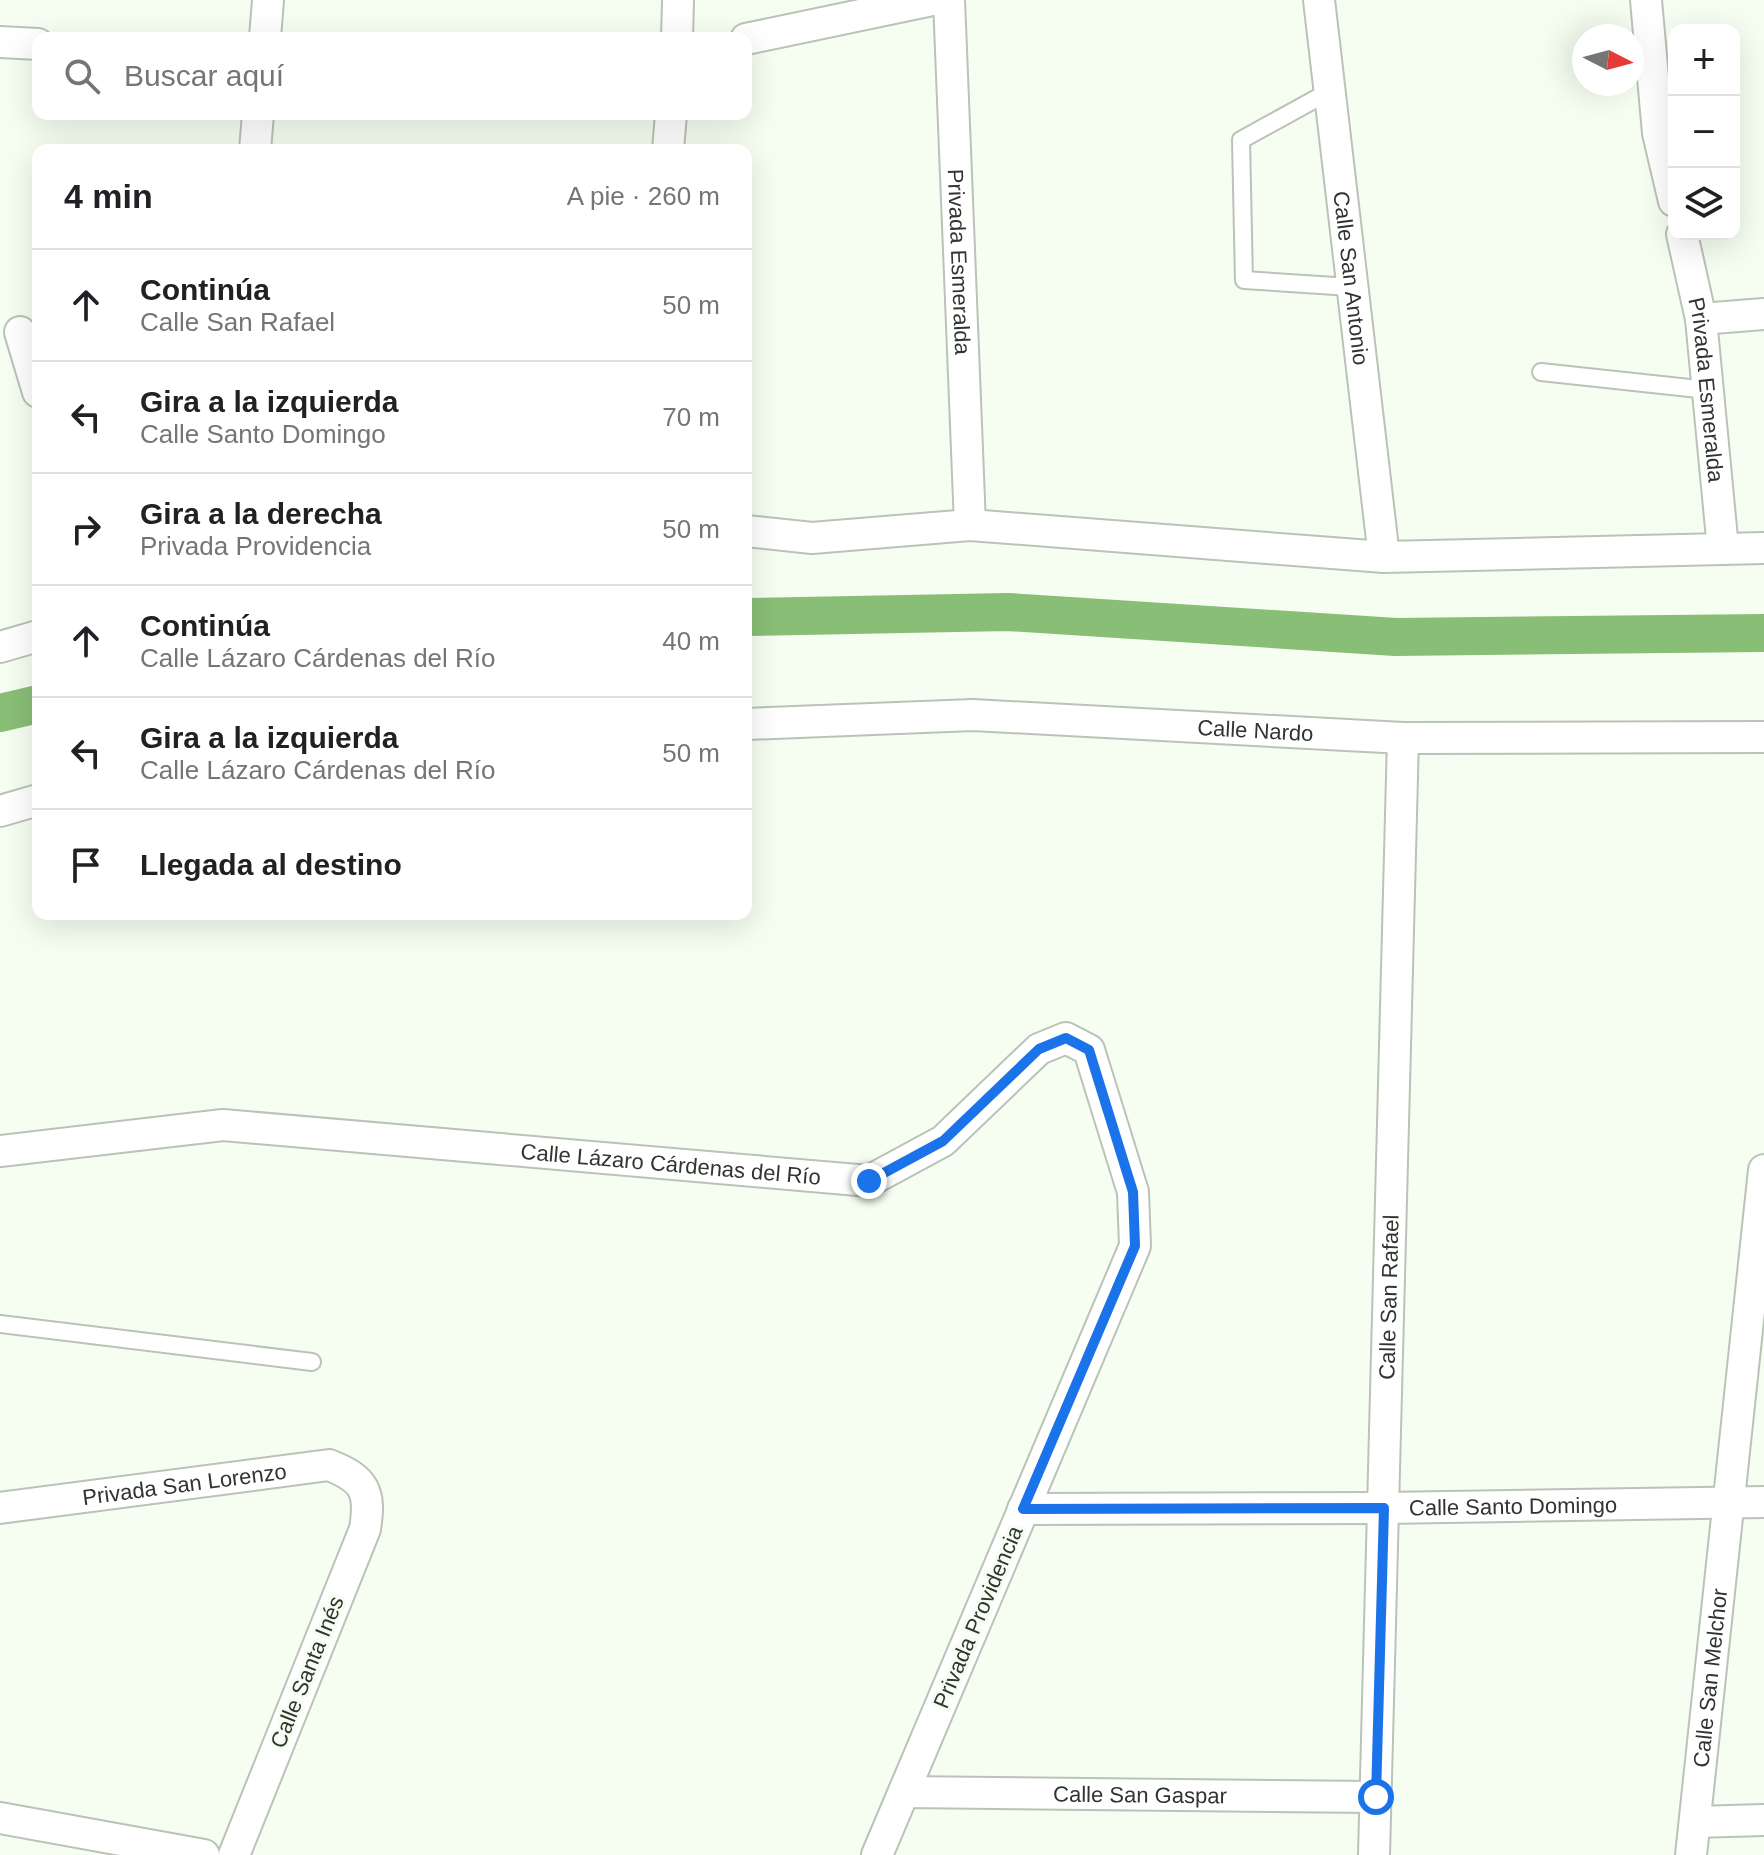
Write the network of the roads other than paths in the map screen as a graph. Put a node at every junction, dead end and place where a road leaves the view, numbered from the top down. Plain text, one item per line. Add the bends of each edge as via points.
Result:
1 (268, 0) edge
2 (678, 0) edge
3 (932, 0) edge
4 (949, 0) edge
5 (1319, 0) edge
6 (1646, 0) edge
7 (265, 32) edge
8 (677, 32) edge
9 (752, 38) edge
10 (0, 42) edge
11 (32, 44) edge
12 (1330, 91) junction
13 (258, 120) edge
14 (670, 120) edge
15 (256, 144) edge
16 (668, 144) edge
17 (1668, 176) edge
18 (1683, 240) edge
19 (1350, 287) junction
20 (1764, 314) edge
21 (1701, 319) junction
22 (19, 332) edge
23 (1541, 372) dead end
24 (32, 373) edge
25 (1708, 390) junction
26 (970, 525) junction
27 (752, 532) edge
28 (1764, 548) edge
29 (1723, 549) junction
30 (1384, 557) junction
31 (32, 638) edge
32 (0, 647) edge
33 (752, 724) edge
34 (1764, 737) edge
35 (1403, 738) junction
36 (32, 802) edge
37 (0, 811) edge
38 (0, 1151) edge
39 (1764, 1170) edge
40 (1135, 1246) joint
41 (0, 1324) edge
42 (312, 1362) dead end
43 (364, 1487) joint
44 (1764, 1502) edge
45 (1730, 1503) junction
46 (0, 1508) edge
47 (1384, 1508) junction
48 (1023, 1509) junction
49 (904, 1792) junction
50 (1376, 1797) junction
51 (0, 1818) edge
52 (1764, 1820) edge
53 (1695, 1822) junction
54 (204, 1855) edge
55 (234, 1855) edge
56 (877, 1855) edge
57 (1374, 1855) edge
58 (1691, 1855) edge

1 - 7 street
2 - 8 street
3 - 9 street
4 - 26 street, Privada Esmeralda
5 - 12 street, Calle San Antonio
6 - 17 street via 1658,133
10 - 11 street
12 - 19 street, Calle San Antonio
12 - 19 lane via 1241,140 1244,280
13 - 15 street
14 - 16 street
18 - 21 street, Privada Esmeralda
19 - 30 street, Calle San Antonio
20 - 21 street
21 - 25 street, Privada Esmeralda
22 - 24 street
23 - 25 lane
25 - 29 street, Privada Esmeralda
26 - 27 street via 812,538
26 - 30 street
28 - 29 street
29 - 30 street
31 - 32 street
33 - 35 street, Calle Nardo via 973,715
34 - 35 street, Calle Nardo
35 - 47 street, Calle San Rafael
36 - 37 street
38 - 40 street, Calle Lázaro Cárdenas del Río via 223,1125 869,1181 943,1141 1039,1049 1066,1038 1089,1050 1133,1192
39 - 45 street, Calle San Melchor
40 - 48 street, Privada Providencia
41 - 42 lane
43 - 46 street, Privada San Lorenzo via 329,1465
43 - 55 street, Calle Santa Inés via 365,1529
44 - 45 street, Calle Santo Domingo
45 - 47 street, Calle Santo Domingo
45 - 53 street, Calle San Melchor
47 - 48 street, Calle Santo Domingo
47 - 50 street, Calle San Rafael
48 - 49 street, Privada Providencia
49 - 50 street, Calle San Gaspar
49 - 56 street, Privada Providencia
50 - 57 street, Calle San Rafael
51 - 54 street
52 - 53 street
53 - 58 street, Calle San Melchor

